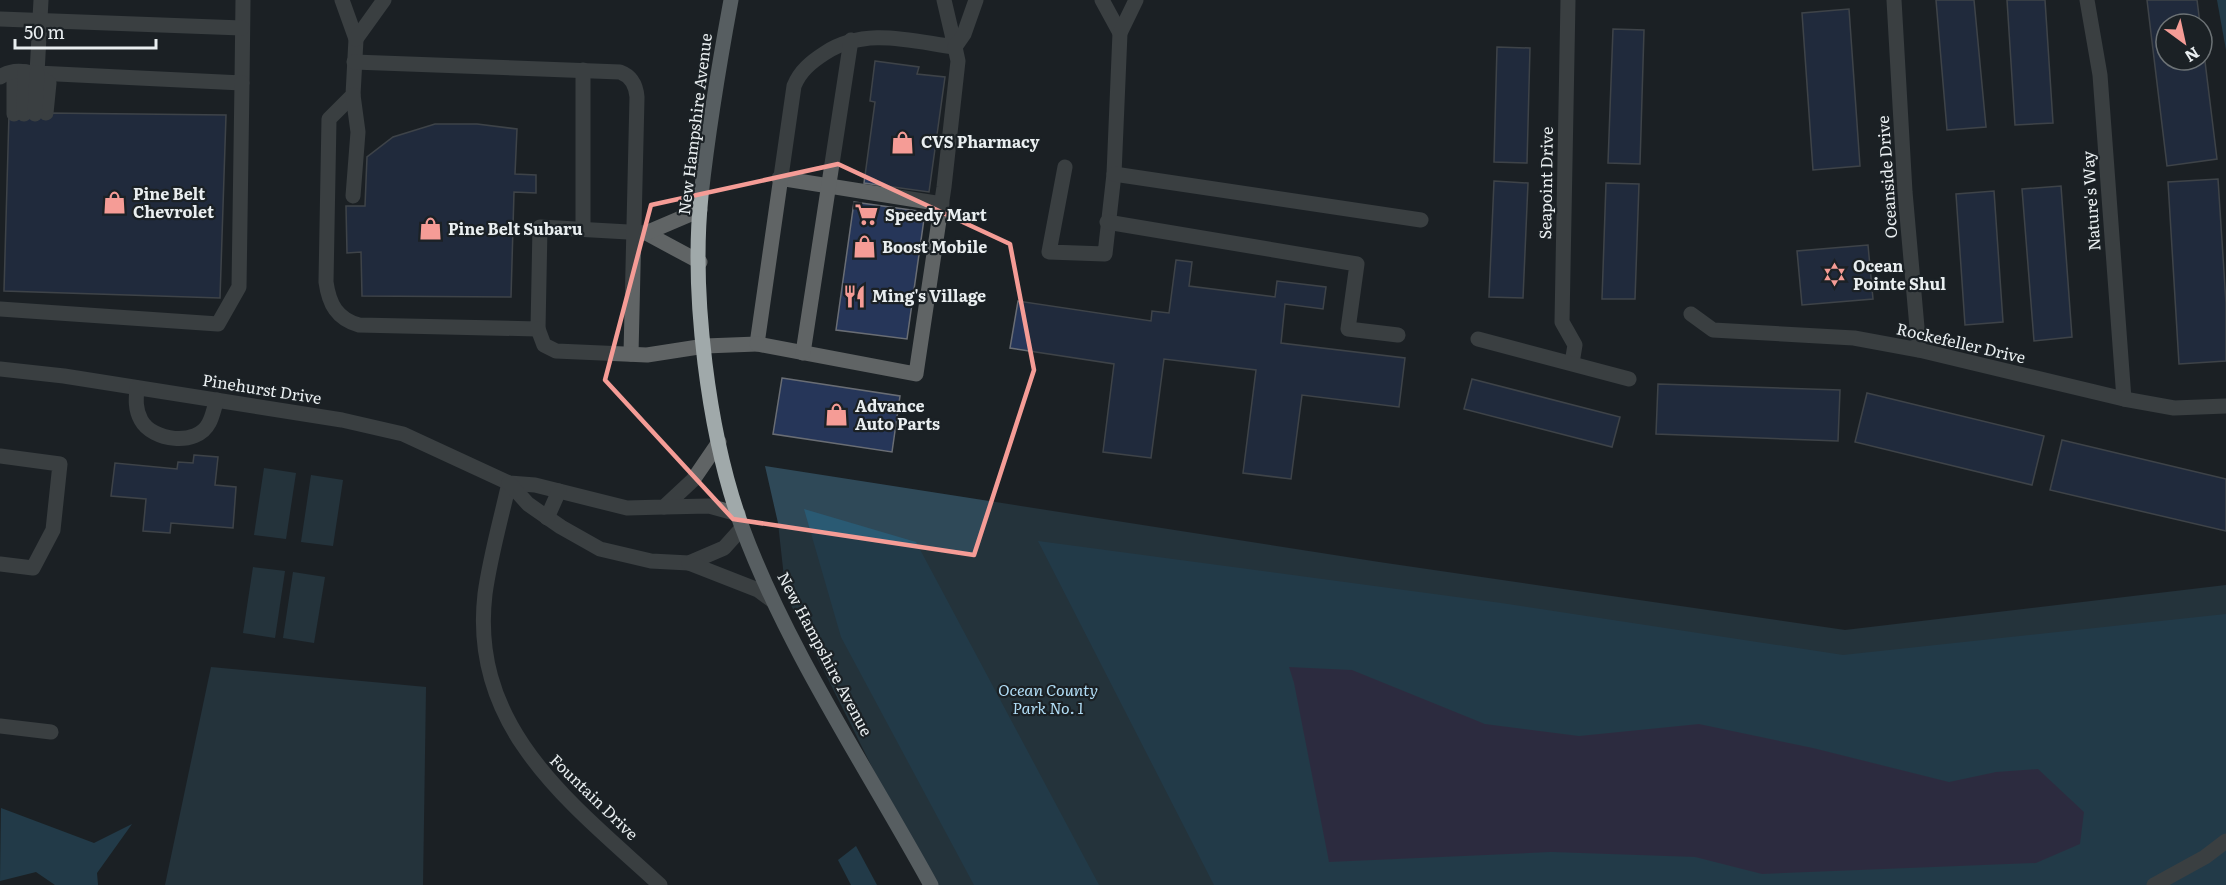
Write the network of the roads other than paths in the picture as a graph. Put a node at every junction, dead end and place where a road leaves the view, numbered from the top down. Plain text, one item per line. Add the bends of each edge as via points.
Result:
1 (41, 0) edge
2 (243, 0) edge
3 (342, 0) edge
4 (384, 0) edge
5 (731, 0) edge
6 (944, 0) edge
7 (976, 0) edge
8 (1102, 0) edge
9 (1136, 0) edge
10 (1568, 0) edge
11 (1894, 0) edge
12 (2087, 0) edge
13 (0, 19) edge
14 (39, 21) junction
15 (242, 28) junction
16 (1120, 33) junction
17 (356, 39) junction
18 (851, 40) junction
19 (955, 47) junction
20 (354, 62) junction
21 (584, 70) junction
22 (24, 74) edge
23 (242, 83) junction
24 (352, 95) junction
25 (1065, 167) dead end
26 (1114, 174) junction
27 (779, 178) junction
28 (828, 186) junction
29 (353, 196) dead end
30 (942, 204) junction
31 (700, 210) junction
32 (1421, 220) dead end
33 (1107, 222) junction
34 (583, 229) junction
35 (641, 232) junction
36 (700, 262) junction
37 (0, 309) edge
38 (1691, 314) dead end
39 (537, 330) junction
40 (1398, 335) dead end
41 (1478, 339) dead end
42 (757, 344) junction
43 (705, 346) junction
44 (1919, 350) junction
45 (803, 353) junction
46 (631, 354) junction
47 (1572, 363) junction
48 (0, 369) edge
49 (1629, 379) dead end
50 (137, 388) junction
51 (2124, 399) junction
52 (217, 400) junction
53 (2226, 406) edge
54 (719, 442) junction
55 (0, 456) edge
56 (509, 483) junction
57 (559, 491) junction
58 (664, 507) junction
59 (548, 518) junction
60 (740, 521) junction
61 (689, 563) junction
62 (0, 564) edge
63 (773, 601) junction
64 (0, 726) edge
65 (51, 732) dead end
66 (2226, 841) edge
67 (660, 885) edge
68 (931, 885) edge
69 (2154, 885) edge

1 - 14 street
2 - 15 street
3 - 17 street
4 - 17 street
5 - 31 main road, New Hampshire Avenue
6 - 19 street
7 - 19 street
8 - 16 street
9 - 16 street
10 - 47 street, Seapoint Drive via 1562,322 1575,345
11 - 44 street, Oceanside Drive
12 - 51 street, Nature's Way via 2100,75
13 - 14 street
14 - 15 street
14 - 22 street
15 - 23 street
16 - 26 street
17 - 20 street
18 - 19 street via 886,37
18 - 27 street via 819,57 798,75
18 - 28 street
19 - 30 street via 958,61
20 - 21 street
20 - 24 street
21 - 34 street
21 - 35 street via 620,72 635,86
22 - 22 street via 49,83 30,114
22 - 23 street
23 - 37 street via 239,287 218,324
24 - 29 street via 358,132
24 - 39 street via 329,119 326,282 330,303 337,312 359,325
25 - 33 street via 1049,252 1105,254
26 - 32 street
26 - 33 street
27 - 28 street
27 - 42 street
28 - 30 street
28 - 45 street
30 - 45 street via 916,374
31 - 35 street
31 - 36 main road, New Hampshire Avenue
33 - 40 street via 1357,264 1348,329
34 - 35 street
34 - 39 street via 540,227
35 - 36 street
35 - 46 street
36 - 43 main road, New Hampshire Avenue
38 - 44 street, Rockefeller Drive via 1713,330 1854,338
39 - 46 street via 551,350
41 - 47 street
42 - 43 street
42 - 45 street
43 - 46 street
43 - 54 main road, New Hampshire Avenue
44 - 51 street, Rockefeller Drive
47 - 49 street
48 - 50 street, Pinehurst Drive
50 - 52 street, Pinehurst Drive
50 - 52 street via 136,409 141,421 159,436 181,439 196,434 209,425
51 - 53 street, Rockefeller Drive via 2174,408
52 - 56 street, Pinehurst Drive via 403,434
54 - 58 street via 693,480
54 - 60 main road, New Hampshire Avenue
55 - 62 street via 60,464 53,530 33,568
56 - 57 street, Pinehurst Drive
56 - 59 street, Pinehurst Drive
56 - 67 street, Fountain Drive via 485,595 484,637 492,688 532,761 557,791
57 - 58 street, Pinehurst Drive via 627,508
57 - 59 street
58 - 60 street, Pinehurst Drive via 709,506
59 - 61 street, Pinehurst Drive via 600,549 651,561
60 - 61 street, Pinehurst Drive via 724,548
60 - 63 main road, New Hampshire Avenue
61 - 63 street, Pinehurst Drive via 758,590
63 - 68 main road, New Hampshire Avenue
64 - 65 street
66 - 69 street

